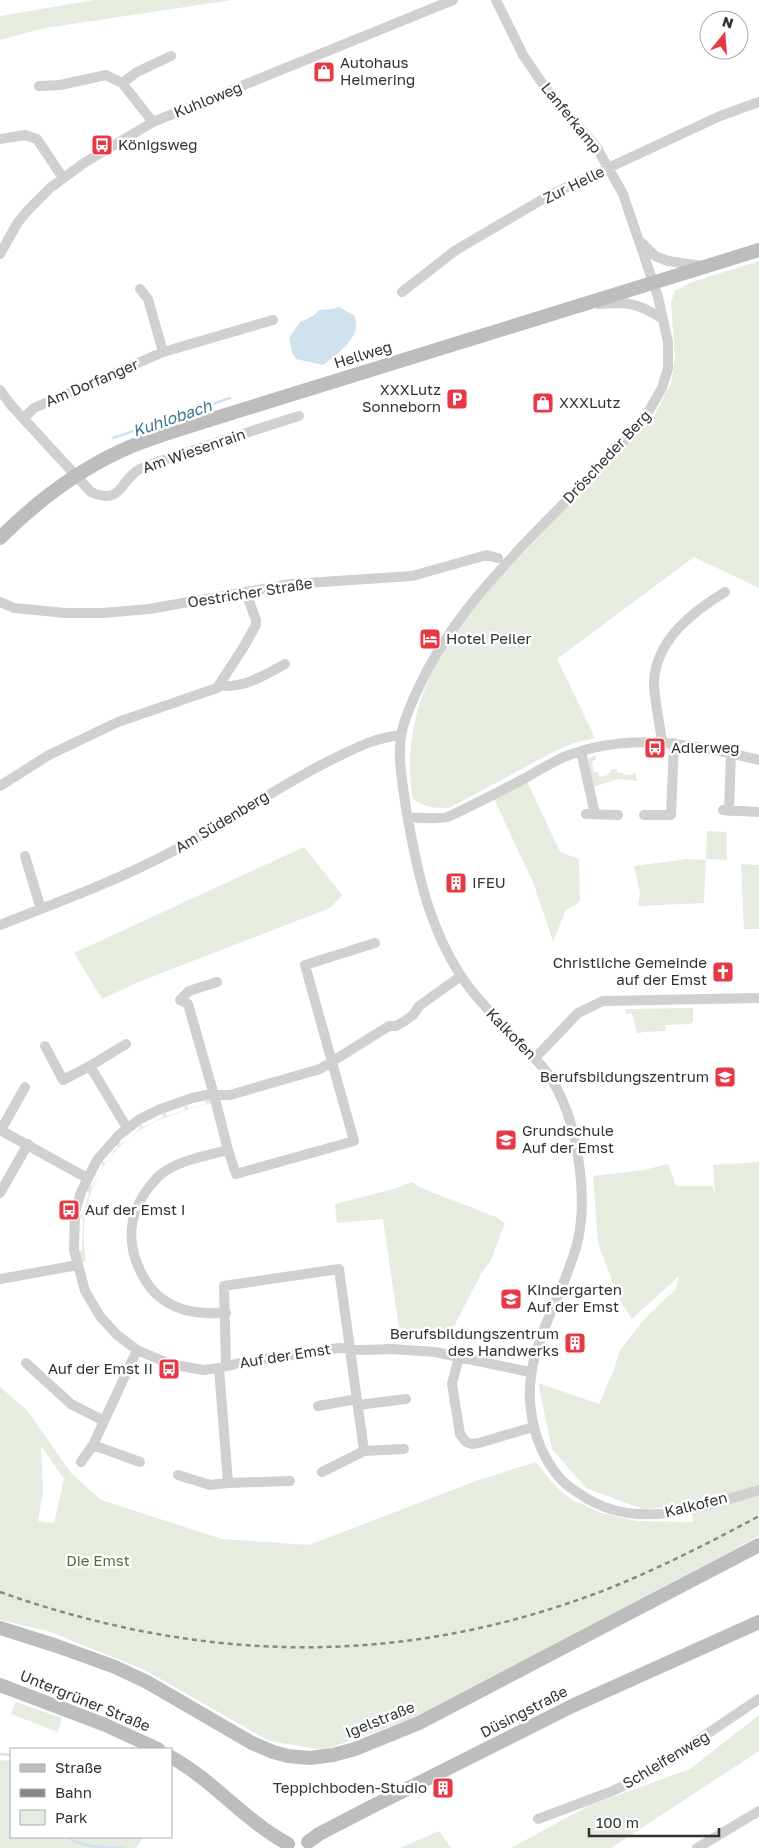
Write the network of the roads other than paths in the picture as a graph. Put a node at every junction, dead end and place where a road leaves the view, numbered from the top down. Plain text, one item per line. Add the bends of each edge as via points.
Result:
1 (453, 0) edge
2 (496, 0) edge
3 (171, 56) dead end
4 (122, 83) junction
5 (39, 86) dead end
6 (759, 102) edge
7 (153, 122) junction
8 (0, 139) edge
9 (609, 168) junction
10 (63, 178) junction
11 (639, 240) junction
12 (759, 250) edge
13 (0, 254) edge
14 (705, 267) junction
15 (653, 284) junction
16 (140, 290) dead end
17 (402, 292) dead end
18 (587, 305) junction
19 (663, 319) junction
20 (273, 320) dead end
21 (164, 352) junction
22 (0, 390) edge
23 (5, 404) edge
24 (299, 416) dead end
25 (24, 418) junction
26 (76, 475) junction
27 (0, 538) edge
28 (498, 558) dead end
29 (725, 592) dead end
30 (246, 593) junction
31 (0, 602) edge
32 (286, 664) dead end
33 (220, 685) junction
34 (401, 735) junction
35 (662, 742) junction
36 (674, 744) junction
37 (582, 751) junction
38 (731, 753) junction
39 (759, 760) edge
40 (0, 786) edge
41 (759, 812) edge
42 (618, 815) dead end
43 (644, 815) dead end
44 (408, 818) junction
45 (25, 856) dead end
46 (41, 909) junction
47 (0, 925) edge
48 (375, 943) dead end
49 (462, 976) junction
50 (217, 982) dead end
51 (759, 998) edge
52 (126, 1044) dead end
53 (45, 1046) dead end
54 (535, 1058) junction
55 (332, 1062) junction
56 (90, 1066) junction
57 (25, 1087) dead end
58 (214, 1095) junction
59 (127, 1128) junction
60 (0, 1130) edge
61 (28, 1144) junction
62 (228, 1150) junction
63 (87, 1178) junction
64 (0, 1193) edge
65 (78, 1265) junction
66 (0, 1279) edge
67 (226, 1314) junction
68 (351, 1348) junction
69 (137, 1350) junction
70 (460, 1358) junction
71 (26, 1363) dead end
72 (223, 1367) junction
73 (530, 1372) junction
74 (406, 1399) dead end
75 (357, 1402) junction
76 (318, 1406) dead end
77 (104, 1421) junction
78 (533, 1427) junction
79 (93, 1445) junction
80 (404, 1449) dead end
81 (364, 1451) junction
82 (81, 1462) dead end
83 (140, 1462) dead end
84 (322, 1472) dead end
85 (178, 1475) dead end
86 (290, 1480) dead end
87 (228, 1483) junction
88 (759, 1490) edge
89 (759, 1545) edge
90 (759, 1622) edge
91 (0, 1628) edge
92 (0, 1685) edge
93 (759, 1699) edge
94 (156, 1748) edge
95 (172, 1758) edge
96 (759, 1811) edge
97 (538, 1818) dead end
98 (310, 1845) edge
99 (288, 1846) edge
100 (697, 1848) edge

1 - 7 street, Kuhloweg
2 - 9 street, Lanferkamp via 523,55 597,148
3 - 4 street
4 - 5 street via 106,75
4 - 7 street
6 - 9 street, Zur Helle via 720,116
7 - 10 street, Kuhloweg
8 - 10 street via 25,135 37,139
9 - 11 street, Lanferkamp via 623,194
9 - 17 street, Zur Helle via 550,195 456,250
10 - 13 street, Kuhloweg via 29,208
11 - 14 street, Lanferkamp via 655,256
11 - 15 street, Lanferkamp
12 - 14 main road, Hellweg
14 - 15 main road, Hellweg
15 - 18 main road, Hellweg
15 - 19 street, Dröscheder Berg
16 - 21 street via 148,299
18 - 19 street via 625,302 638,305
18 - 26 main road, Hellweg via 160,436 132,446
19 - 34 street, Dröscheder Berg via 668,342 668,368 655,403 466,608 422,680
20 - 21 street, Am Dorfanger
21 - 25 street, Am Dorfanger via 34,408
22 - 23 street
23 - 25 street
24 - 26 street, Am Wiesenrain via 138,470 116,494 109,496 91,492
25 - 26 street
26 - 27 main road, Hellweg
28 - 30 street, Oestricher Straße via 487,555 412,576 291,584
29 - 35 street via 672,634 665,645 654,682
30 - 31 street, Oestricher Straße via 103,613 14,608
30 - 33 street via 256,625
32 - 33 street via 239,685
33 - 40 street via 118,722 32,764
34 - 44 street via 400,766
34 - 46 street, Am Südenberg via 382,737 351,750 158,859
35 - 36 street
35 - 37 street via 620,743
36 - 38 street
36 - 43 street via 671,815
37 - 42 street via 591,814
37 - 44 street via 448,817
38 - 39 street
38 - 41 street via 725,810
44 - 49 street, Kalkofen via 430,914
45 - 46 street
46 - 47 street, Am Südenberg
48 - 55 street via 305,964
49 - 54 street, Kalkofen via 485,1006
49 - 55 street, Auf der Emst via 419,1006 403,1022 389,1026
50 - 58 street via 189,991 180,1000 188,1004
51 - 54 street via 603,1001 578,1013
52 - 56 street
53 - 56 street via 63,1080
54 - 73 street, Kalkofen via 556,1086 567,1112 583,1186 577,1243
55 - 58 street, Auf der Emst via 320,1069 263,1086 230,1095
55 - 62 street via 354,1141 236,1174
56 - 59 street
57 - 60 street
58 - 59 street, Auf der Emst via 192,1098 158,1110
58 - 62 street
59 - 63 street, Auf der Emst via 107,1146
60 - 61 street
61 - 63 street
61 - 64 street
62 - 67 street via 178,1164 160,1175 143,1195 131,1231 132,1253 138,1268 148,1286 160,1298 176,1307 201,1314
63 - 65 street, Auf der Emst via 74,1222 74,1250
65 - 66 street
65 - 69 street, Auf der Emst via 85,1291 100,1316
67 - 68 street via 224,1286 339,1269
67 - 72 street
68 - 70 street, Auf der Emst via 435,1352
68 - 72 street, Auf der Emst
68 - 75 street, Auf der Emst
69 - 72 street, Auf der Emst via 170,1364 203,1370
69 - 77 street
70 - 73 street, Auf der Emst
70 - 78 street via 452,1384 460,1434 466,1442 479,1443
71 - 77 street via 71,1404
72 - 87 street, Auf der Emst
73 - 78 street, Kalkofen via 528,1395
74 - 75 street
75 - 76 street
75 - 81 street, Auf der Emst
77 - 79 street
78 - 88 street, Kalkofen via 546,1460 562,1481 588,1500 614,1512 666,1514
79 - 82 street
79 - 83 street
80 - 81 street
81 - 84 street
85 - 87 street via 210,1485
86 - 87 street
89 - 91 main road, Igelstraße via 419,1723 355,1749 318,1757 273,1752 123,1671
90 - 98 main road, Düsingstraße via 572,1706 319,1834
92 - 94 main road, Untergrüner Straße
93 - 97 street, Schleifenweg via 643,1777
95 - 99 main road via 204,1778 258,1826
96 - 100 street
98 - 99 main road via 298,1839

